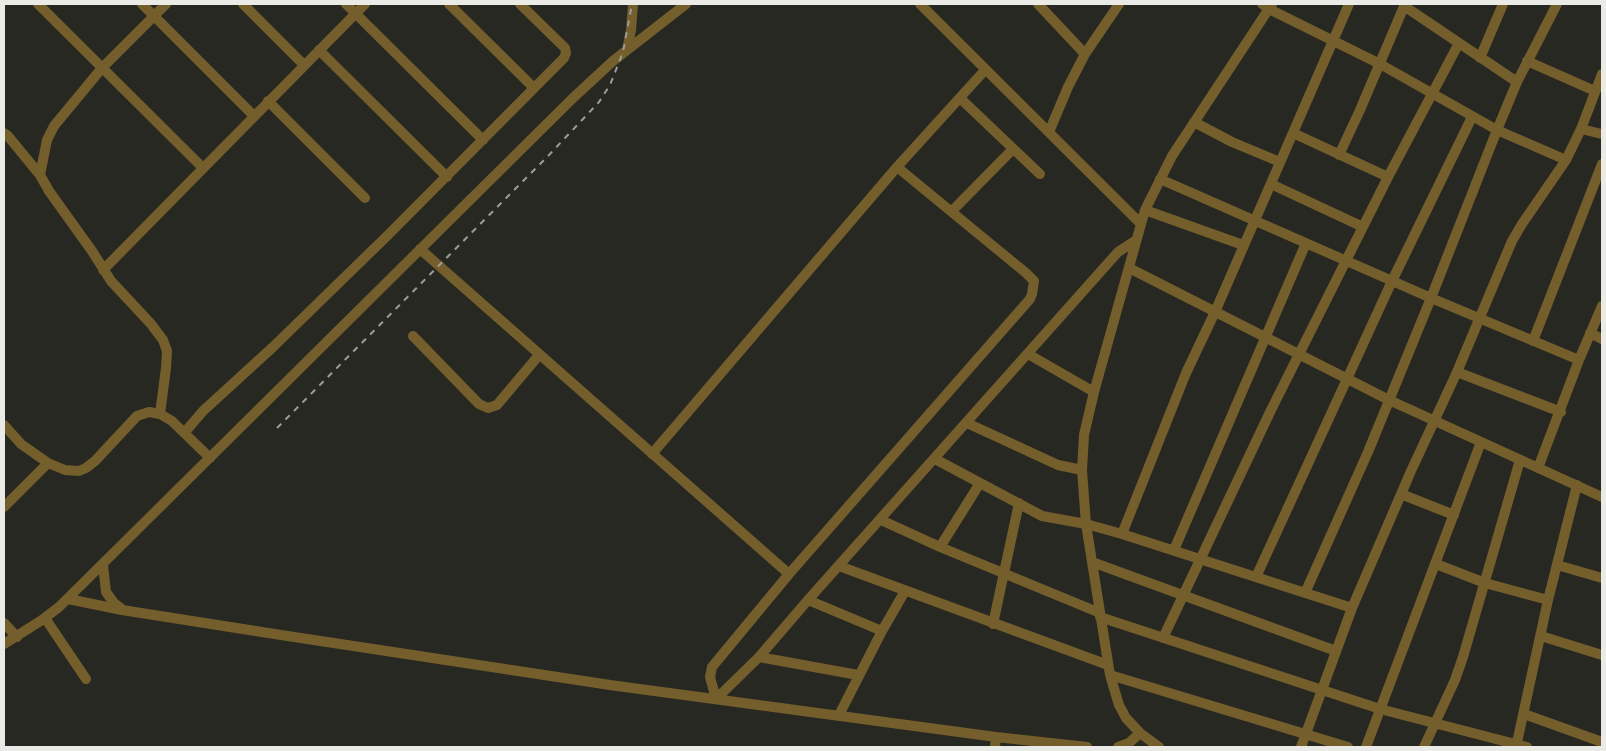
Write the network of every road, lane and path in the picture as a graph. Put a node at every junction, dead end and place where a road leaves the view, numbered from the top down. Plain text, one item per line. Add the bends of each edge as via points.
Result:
1 (38, 4) edge
2 (142, 4) edge
3 (166, 4) edge
4 (243, 4) edge
5 (346, 4) edge
6 (365, 4) edge
7 (449, 4) edge
8 (520, 4) edge
9 (625, 4) edge
10 (686, 4) edge
11 (920, 4) edge
12 (1039, 4) edge
13 (1119, 4) edge
14 (1349, 4) edge
15 (1503, 4) edge
16 (1557, 4) edge
17 (1268, 5) edge
18 (1405, 5) edge
19 (633, 8) edge
20 (356, 14) junction
21 (154, 16) junction
22 (1333, 40) junction
23 (1459, 43) junction
24 (319, 50) junction
25 (626, 50) junction
26 (1085, 54) junction
27 (1480, 58) junction
28 (1528, 61) junction
29 (1380, 64) junction
30 (304, 65) junction
31 (102, 68) junction
32 (985, 70) junction
33 (1602, 74) edge
34 (1517, 82) junction
35 (534, 88) junction
36 (1595, 92) junction
37 (1432, 94) junction
38 (960, 98) junction
39 (268, 101) junction
40 (254, 116) junction
41 (1472, 117) junction
42 (1194, 122) junction
43 (1582, 129) junction
44 (1497, 130) junction
45 (1049, 132) junction
46 (4, 133) edge
47 (1293, 134) junction
48 (1602, 134) edge
49 (483, 140) junction
50 (1012, 148) junction
51 (1339, 154) junction
52 (1566, 160) junction
53 (1280, 162) junction
54 (1602, 164) edge
55 (897, 167) junction
56 (203, 168) junction
57 (1040, 174) dead end
58 (40, 175) junction
59 (447, 177) junction
60 (1388, 177) junction
61 (1160, 179) junction
62 (1271, 184) junction
63 (365, 198) dead end
64 (1145, 210) junction
65 (952, 211) junction
66 (1255, 220) junction
67 (1140, 223) junction
68 (1363, 227) junction
69 (1135, 241) junction
70 (1306, 243) junction
71 (1243, 245) junction
72 (420, 249) junction
73 (1346, 260) junction
74 (1129, 268) junction
75 (104, 270) junction
76 (1392, 280) junction
77 (1431, 298) junction
78 (1602, 306) edge
79 (1215, 312) junction
80 (1479, 319) junction
81 (1590, 333) junction
82 (413, 336) dead end
83 (1266, 338) junction
84 (1602, 339) edge
85 (1533, 341) junction
86 (1028, 354) junction
87 (1299, 355) junction
88 (540, 356) junction
89 (1579, 360) junction
90 (1457, 372) junction
91 (1347, 378) junction
92 (1094, 392) junction
93 (1389, 400) junction
94 (1561, 412) junction
95 (160, 414) junction
96 (1434, 421) junction
97 (967, 423) junction
98 (4, 425) edge
99 (185, 432) junction
100 (1481, 442) junction
101 (652, 454) junction
102 (210, 458) junction
103 (934, 459) junction
104 (1520, 460) junction
105 (48, 463) junction
106 (1538, 468) junction
107 (1082, 470) junction
108 (980, 483) junction
109 (1577, 486) junction
110 (1401, 494) junction
111 (1602, 497) edge
112 (1019, 503) junction
113 (4, 507) edge
114 (1454, 515) junction
115 (881, 520) junction
116 (1086, 524) junction
117 (1122, 534) junction
118 (940, 547) junction
119 (1174, 550) junction
120 (1200, 558) junction
121 (1092, 562) junction
122 (1436, 564) junction
123 (1557, 564) junction
124 (103, 565) junction
125 (839, 566) junction
126 (789, 574) junction
127 (1003, 574) junction
128 (1256, 577) junction
129 (1602, 578) edge
130 (1485, 583) junction
131 (905, 591) junction
132 (1304, 593) junction
133 (1183, 595) junction
134 (68, 599) junction
135 (808, 600) junction
136 (1548, 600) junction
137 (1352, 608) junction
138 (122, 610) junction
139 (1100, 615) junction
140 (45, 618) junction
141 (4, 623) edge
142 (993, 624) junction
143 (882, 631) junction
144 (1541, 636) junction
145 (17, 637) junction
146 (1162, 638) junction
147 (4, 644) edge
148 (1336, 651) junction
149 (1602, 655) edge
150 (759, 657) junction
151 (1109, 670) junction
152 (858, 675) junction
153 (86, 679) dead end
154 (1321, 690) junction
155 (716, 699) junction
156 (1380, 709) junction
157 (1524, 714) junction
158 (839, 715) junction
159 (1435, 723) junction
160 (1140, 733) junction
161 (1304, 735) junction
162 (996, 742) edge
163 (1602, 742) edge
164 (1520, 746) edge
165 (1087, 747) edge
166 (1118, 747) edge
167 (1159, 747) edge
168 (1301, 747) edge
169 (1348, 747) edge
170 (1366, 747) edge
171 (1424, 747) edge

1 - 31 street
2 - 21 street
3 - 21 street
4 - 30 street
5 - 20 street
6 - 20 street
7 - 35 street
8 - 35 street via 565,48 566,53
9 - 19 street
10 - 25 street
11 - 32 street
12 - 26 street
13 - 26 street
14 - 22 street
15 - 27 street
16 - 28 street
17 - 22 street
17 - 42 street
18 - 23 street
18 - 29 street
19 - 25 street
20 - 24 street
20 - 49 street
21 - 31 street
21 - 40 street
22 - 29 street
22 - 47 street
23 - 27 street
23 - 37 street
24 - 30 street
24 - 59 street
25 - 72 street
26 - 45 street
27 - 34 street
28 - 34 street
28 - 36 street
29 - 37 street
29 - 51 street
30 - 39 street
31 - 56 street
31 - 58 street via 54,126 47,140
32 - 38 street
32 - 45 street
33 - 36 street
34 - 44 street
35 - 49 street
36 - 43 street
37 - 41 street
37 - 60 street
38 - 50 street
38 - 55 street
39 - 40 street
39 - 63 street
40 - 56 street
41 - 44 street
41 - 76 street
42 - 53 street
42 - 61 street
43 - 48 street
43 - 52 street
44 - 52 street
44 - 77 street
45 - 67 street
46 - 58 street
47 - 51 street
47 - 53 street
49 - 59 street
50 - 57 street
50 - 65 street
51 - 60 street
52 - 80 street via 1515,236
53 - 62 street
54 - 85 street
55 - 65 street
55 - 101 street
56 - 75 street
58 - 75 street
59 - 99 street
60 - 68 street
61 - 64 street
61 - 66 street
62 - 66 street
62 - 68 street
64 - 67 street
64 - 71 street
65 - 126 street via 1031,277 1034,285 1032,294
66 - 70 street
66 - 71 street
67 - 69 street
68 - 73 street
69 - 74 street
69 - 86 street via 1118,252
70 - 73 street
70 - 83 street
71 - 79 street
72 - 88 street
72 - 102 street
73 - 76 street
73 - 87 street
74 - 79 street
74 - 92 street
75 - 95 street via 163,340 166,368
76 - 77 street
76 - 91 street
77 - 80 street
77 - 93 street
78 - 81 street
79 - 83 street
79 - 117 street via 1186,373
80 - 85 street
80 - 90 street
81 - 84 street
81 - 89 street
82 - 88 street via 479,404 488,408 497,405
83 - 87 street
83 - 119 street
85 - 89 street
86 - 92 street
86 - 97 street
87 - 91 street
87 - 120 street
88 - 101 street
89 - 94 street
90 - 94 street
90 - 96 street
91 - 93 street
91 - 128 street
92 - 107 street via 1084,435
93 - 96 street
93 - 132 street
94 - 106 street
95 - 99 street
95 - 105 street via 148,412 137,416 86,468 65,470
96 - 100 street
96 - 110 street
97 - 103 street
97 - 107 street via 1058,465
98 - 105 street via 13,437
99 - 102 street
100 - 104 street
100 - 114 street
101 - 126 street
102 - 124 street
103 - 108 street
103 - 115 street
104 - 106 street
104 - 130 street
105 - 113 street
106 - 109 street
107 - 116 street
108 - 112 street
108 - 118 street
109 - 111 street
109 - 123 street
110 - 114 street
110 - 137 street
112 - 116 street via 1042,516
112 - 127 street
114 - 122 street
115 - 118 street
115 - 125 street
116 - 117 street
116 - 121 street
117 - 119 street
118 - 127 street
119 - 120 street
120 - 128 street
120 - 133 street
121 - 133 street
121 - 139 street
122 - 130 street
122 - 156 street
123 - 129 street
123 - 136 street
124 - 134 street
124 - 138 street via 106,592
125 - 131 street
125 - 135 street
126 - 155 street via 712,667 710,677
127 - 139 street
127 - 142 street
128 - 132 street
130 - 136 street
130 - 159 street via 1463,657
131 - 142 street
131 - 143 street
132 - 137 street
133 - 146 street
133 - 148 street
134 - 138 street
134 - 140 street
135 - 143 street
135 - 150 street
136 - 144 street
137 - 148 street
138 - 155 street
139 - 146 street
139 - 151 street
140 - 145 street
140 - 153 street
141 - 145 street
142 - 151 street
143 - 152 street
144 - 149 street
144 - 157 street
145 - 147 street
146 - 154 street
148 - 154 street
150 - 152 street
150 - 155 street
151 - 160 street via 1119,705
151 - 161 street
152 - 158 street
154 - 156 street
154 - 161 street
155 - 158 street
156 - 159 street
156 - 170 street
157 - 163 street
157 - 164 street
158 - 162 street
159 - 164 street
159 - 171 street
160 - 166 street
160 - 167 street
161 - 168 street
161 - 169 street
162 - 165 street

